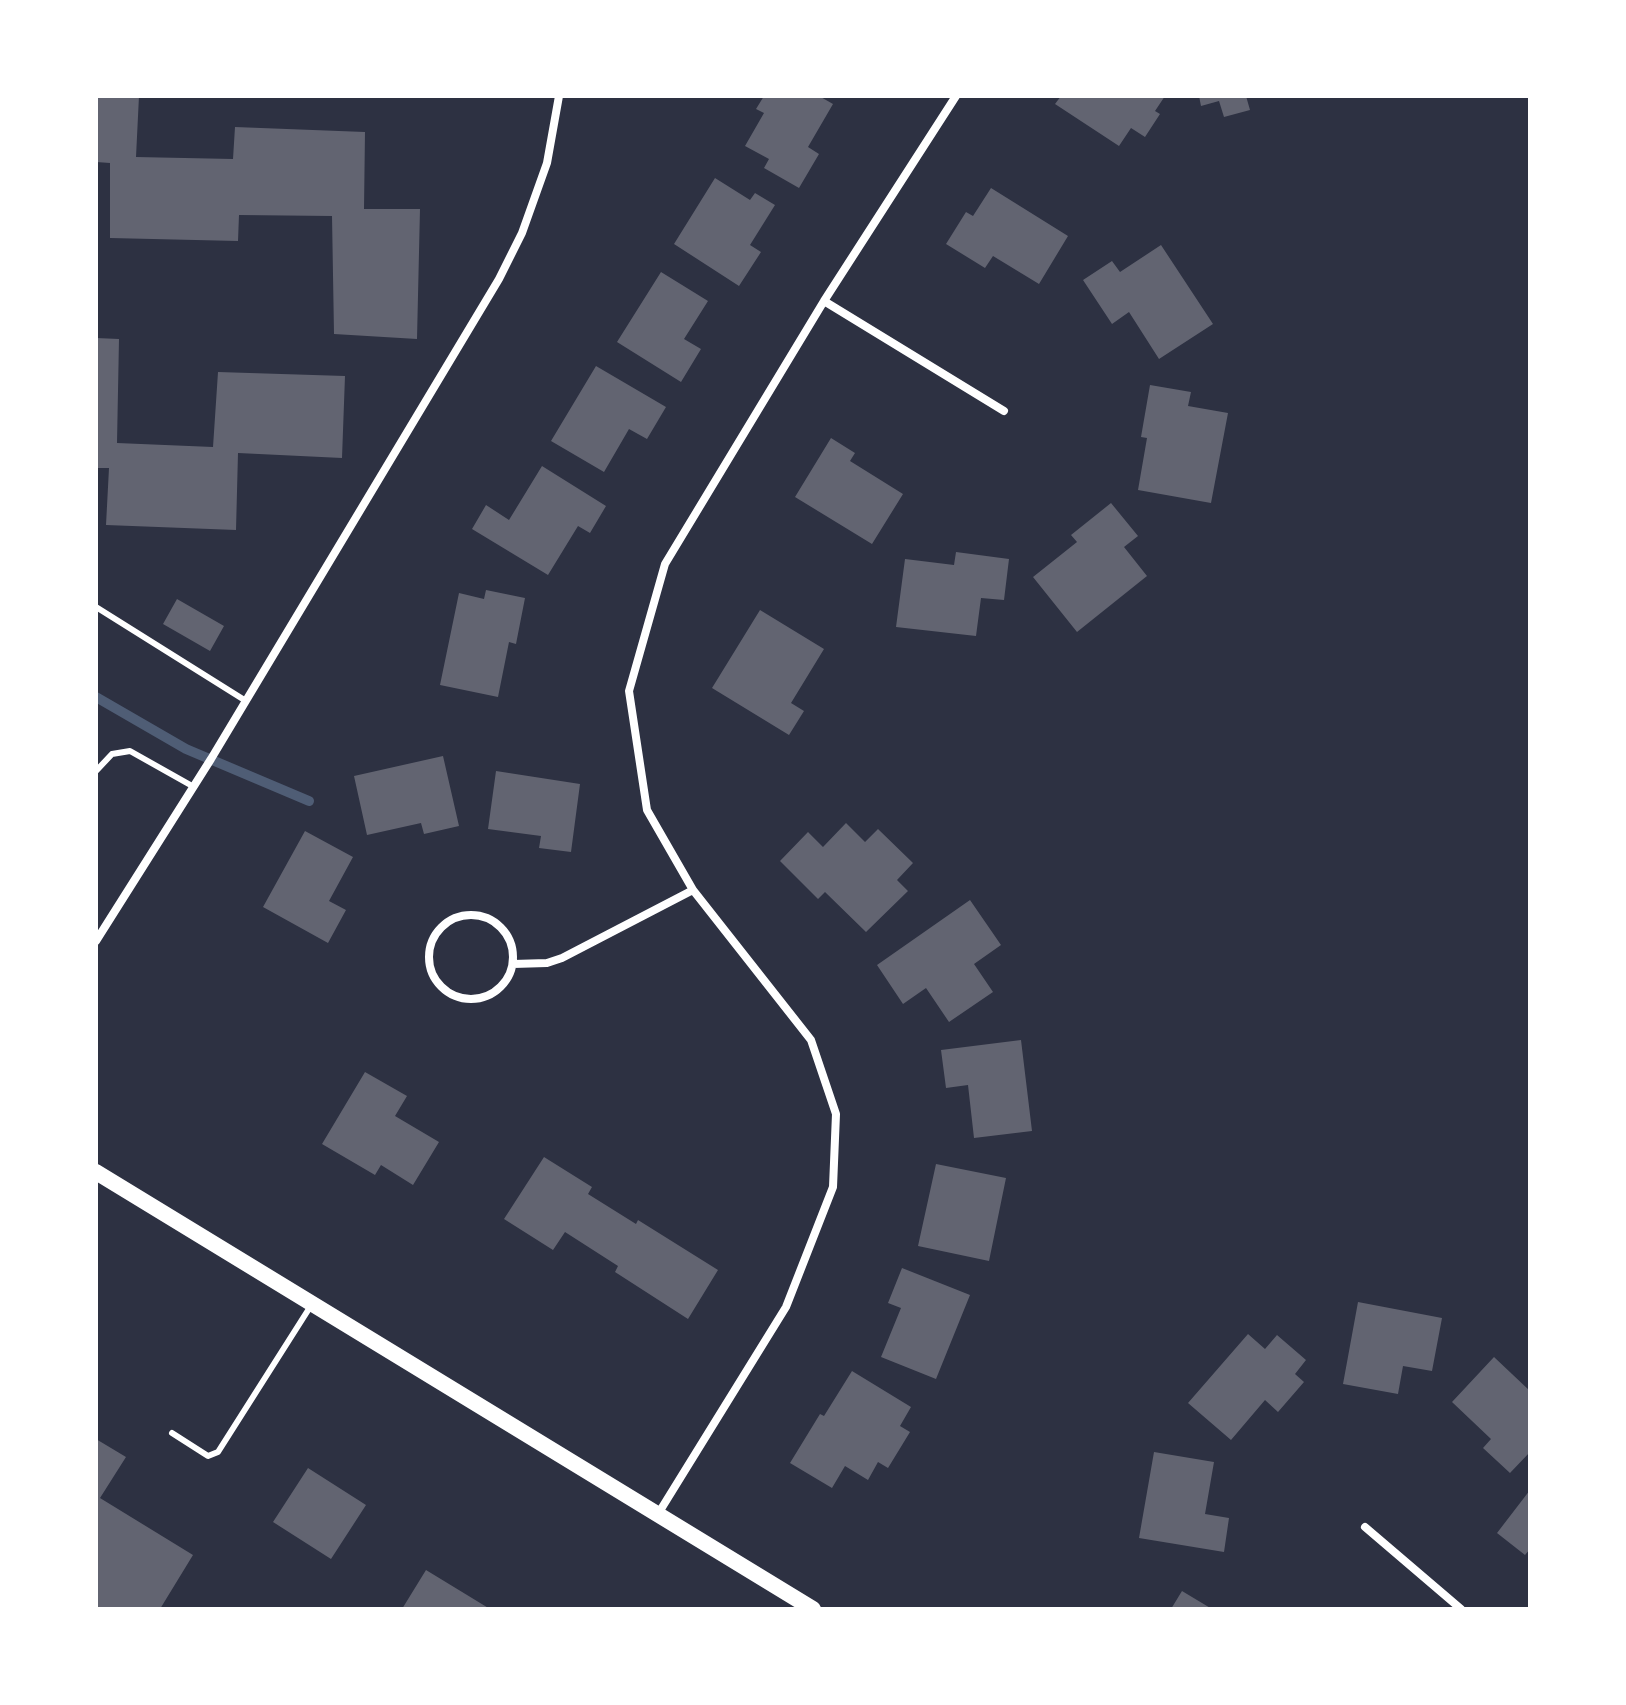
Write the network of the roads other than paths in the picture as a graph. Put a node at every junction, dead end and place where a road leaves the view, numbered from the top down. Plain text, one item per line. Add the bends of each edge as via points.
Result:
1 (559, 96) edge
2 (956, 96) edge
3 (824, 301) junction
4 (1004, 411) dead end
5 (96, 607) edge
6 (246, 701) junction
7 (96, 771) edge
8 (194, 787) junction
9 (693, 890) junction
10 (96, 941) edge
11 (513, 964) junction
12 (96, 1172) edge
13 (312, 1304) junction
14 (172, 1433) dead end
15 (658, 1514) junction
16 (1365, 1527) dead end
17 (813, 1609) edge
18 (1461, 1609) edge

1 - 6 street via 547,163 499,279
2 - 3 street
3 - 4 street
3 - 9 street via 665,564 629,691 647,810
5 - 6 lane
6 - 8 street
7 - 8 lane via 112,754 130,751
8 - 10 street
9 - 11 street via 562,958
9 - 15 street via 811,1040 836,1114 833,1187 786,1307
11 - 11 street via 508,978 488,996 460,998 437,983 431,970 431,942 438,930 461,915 476,914 501,926 509,937
12 - 13 main road
13 - 14 lane via 218,1452 208,1456
13 - 15 main road
15 - 17 main road
16 - 18 street

